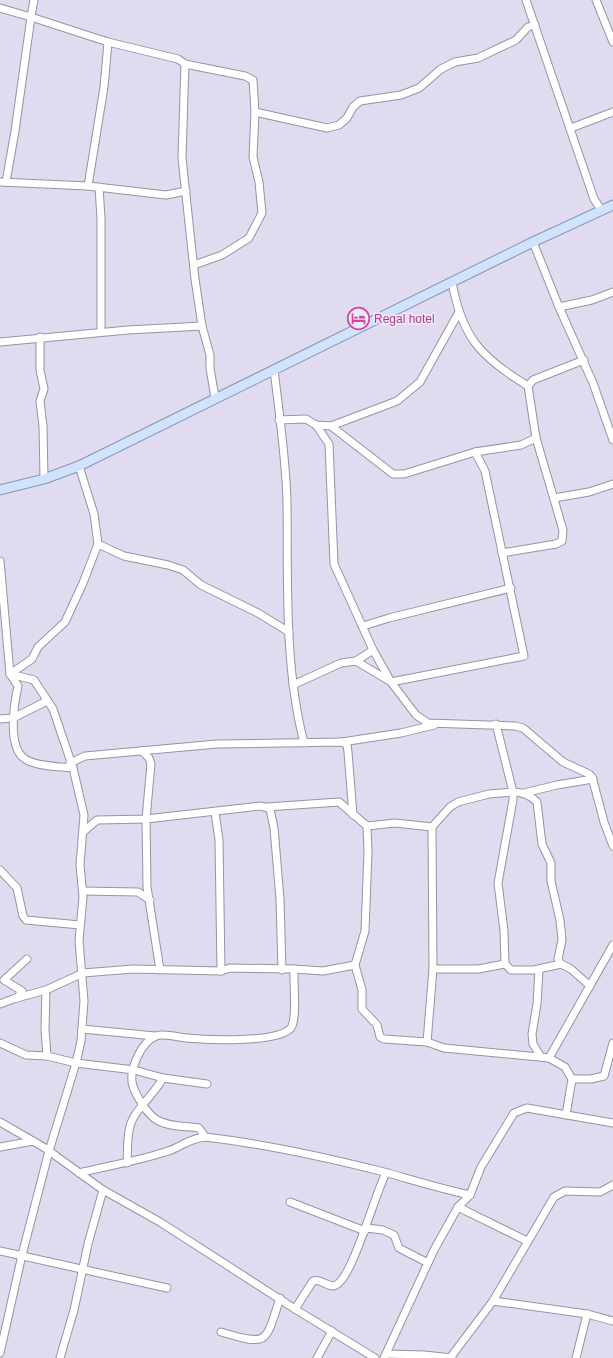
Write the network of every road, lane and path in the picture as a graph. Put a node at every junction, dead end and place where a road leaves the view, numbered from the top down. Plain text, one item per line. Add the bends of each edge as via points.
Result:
1 (34, 0) edge
2 (526, 0) edge
3 (596, 0) edge
4 (0, 8) edge
5 (31, 17) junction
6 (535, 25) junction
7 (613, 39) edge
8 (108, 42) junction
9 (185, 64) junction
10 (255, 112) junction
11 (613, 112) edge
12 (571, 128) junction
13 (3, 182) edge
14 (88, 186) junction
15 (98, 187) junction
16 (186, 191) junction
17 (613, 205) edge
18 (602, 211) junction
19 (533, 242) junction
20 (194, 265) junction
21 (452, 282) junction
22 (613, 292) edge
23 (559, 307) junction
24 (459, 312) junction
25 (202, 326) junction
26 (101, 332) junction
27 (40, 338) junction
28 (0, 342) edge
29 (584, 360) junction
30 (274, 370) junction
31 (528, 386) junction
32 (215, 398) junction
33 (279, 420) junction
34 (316, 425) junction
35 (331, 426) junction
36 (536, 438) junction
37 (613, 440) edge
38 (475, 452) junction
39 (79, 466) junction
40 (44, 479) junction
41 (613, 484) edge
42 (0, 490) edge
43 (554, 498) junction
44 (98, 544) junction
45 (502, 554) junction
46 (0, 561) edge
47 (1, 570) edge
48 (511, 588) junction
49 (363, 626) junction
50 (289, 632) junction
51 (373, 650) junction
52 (356, 661) junction
53 (10, 674) junction
54 (391, 682) junction
55 (293, 685) junction
56 (47, 701) junction
57 (0, 718) edge
58 (13, 718) junction
59 (435, 724) junction
60 (496, 724) junction
61 (342, 742) junction
62 (304, 743) junction
63 (142, 751) junction
64 (72, 765) junction
65 (594, 779) junction
66 (513, 792) junction
67 (351, 793) junction
68 (524, 793) junction
69 (339, 802) junction
70 (267, 807) junction
71 (215, 812) junction
72 (84, 815) junction
73 (353, 816) junction
74 (146, 819) junction
75 (97, 820) junction
76 (367, 826) junction
77 (432, 827) junction
78 (83, 832) junction
79 (613, 846) edge
80 (0, 870) edge
81 (147, 887) junction
82 (84, 891) junction
83 (138, 892) junction
84 (150, 900) junction
85 (80, 925) junction
86 (613, 945) edge
87 (27, 958) dead end
88 (505, 964) junction
89 (561, 964) junction
90 (355, 965) junction
91 (294, 969) junction
92 (433, 969) junction
93 (539, 969) junction
94 (160, 970) junction
95 (282, 970) junction
96 (222, 971) junction
97 (83, 973) junction
98 (590, 986) junction
99 (46, 990) junction
100 (17, 998) junction
101 (0, 1004) edge
102 (82, 1029) junction
103 (156, 1036) junction
104 (427, 1042) junction
105 (0, 1043) edge
106 (613, 1043) edge
107 (48, 1056) junction
108 (541, 1057) junction
109 (549, 1058) junction
110 (76, 1063) junction
111 (134, 1070) junction
112 (163, 1078) junction
113 (572, 1079) junction
114 (207, 1084) dead end
115 (144, 1105) junction
116 (566, 1115) junction
117 (0, 1122) edge
118 (613, 1123) edge
119 (205, 1137) junction
120 (33, 1141) junction
121 (0, 1147) edge
122 (49, 1151) junction
123 (127, 1164) junction
124 (79, 1173) junction
125 (386, 1173) junction
126 (613, 1185) edge
127 (103, 1190) junction
128 (470, 1195) junction
129 (290, 1202) dead end
130 (458, 1207) junction
131 (365, 1229) junction
132 (527, 1241) junction
133 (0, 1250) edge
134 (22, 1255) junction
135 (428, 1263) junction
136 (82, 1270) junction
137 (167, 1288) dead end
138 (280, 1298) junction
139 (493, 1301) junction
140 (295, 1310) junction
141 (587, 1314) junction
142 (613, 1320) edge
143 (332, 1331) junction
144 (221, 1332) dead end
145 (0, 1353) edge
146 (385, 1356) edge
147 (60, 1358) edge
148 (317, 1358) edge
149 (375, 1358) edge
150 (451, 1358) edge
151 (576, 1358) edge

1 - 5 street
2 - 6 street
3 - 7 street
4 - 5 street
5 - 8 street
5 - 13 street via 15,131
6 - 10 street via 528,27 516,40 478,58 455,62 441,69 419,88 400,95 360,101 339,125 327,128
6 - 12 street
8 - 9 street via 178,59
8 - 14 street via 104,87
9 - 10 street via 245,76 252,80
9 - 16 street via 182,136
10 - 20 street via 253,157 262,213 249,238 222,255
11 - 12 street
12 - 18 street via 594,199
13 - 14 street
14 - 15 street
15 - 16 street via 166,195
15 - 26 street via 101,218
16 - 20 street
17 - 18 main road
18 - 19 main road
19 - 21 main road
19 - 23 street
20 - 25 street
21 - 24 street
21 - 30 main road
22 - 23 street via 592,300
23 - 29 street
24 - 31 street via 465,328 478,348 508,375
24 - 35 street via 420,382 397,401
25 - 26 street
25 - 32 street via 210,355
26 - 27 street
27 - 28 street
27 - 40 street via 40,370 44,390 40,401
29 - 31 street via 533,380
29 - 37 street
30 - 32 main road
30 - 33 street
31 - 36 street
32 - 39 main road
33 - 34 street via 306,419
33 - 50 street via 287,502
34 - 35 street
34 - 49 street via 329,444 334,564
35 - 38 street via 393,474 404,474
36 - 38 street via 521,445
36 - 43 street
38 - 45 street via 485,471
39 - 40 main road
39 - 44 street via 94,514
40 - 42 main road
41 - 43 street via 588,492
43 - 45 street via 563,530 562,540 556,544
44 - 50 street via 124,556 176,567 201,585 258,613
44 - 53 street via 65,622 38,647 32,659
45 - 48 street
46 - 47 street
47 - 53 street
48 - 49 street
48 - 54 street via 524,656
49 - 51 street
50 - 55 street
51 - 52 street
51 - 54 street
52 - 54 street
52 - 55 street via 341,664
53 - 56 street via 34,680
53 - 58 street via 18,686
54 - 59 street via 416,715
55 - 62 street
56 - 58 street
56 - 64 street via 53,709
57 - 58 street
58 - 64 street via 18,751 26,760 33,763
59 - 60 street
59 - 61 street via 401,733
60 - 65 street via 523,728 563,762
60 - 66 street
61 - 62 street
61 - 67 street via 347,745
62 - 63 street via 218,744
63 - 64 street via 85,756
63 - 74 street via 151,764
64 - 72 street
65 - 68 street
65 - 79 street via 604,822
66 - 68 street
66 - 77 street via 489,794 458,802
66 - 88 street via 498,883
67 - 69 street
67 - 73 street
68 - 89 street via 537,802 542,844 551,863 551,881 562,940 558,959
69 - 70 street
69 - 73 street
70 - 71 street
70 - 95 street via 272,813 280,899
71 - 74 street
71 - 96 street via 219,840
72 - 75 street
72 - 78 street
73 - 76 street
74 - 75 street
74 - 81 street
75 - 78 street
76 - 77 street via 395,823
76 - 90 street via 365,931
77 - 92 street
78 - 82 street via 80,865
80 - 85 street via 17,888 26,920
81 - 83 street
81 - 84 street
82 - 83 street
82 - 85 street
83 - 84 street
84 - 94 street
85 - 97 street
86 - 98 street
87 - 100 street via 4,980 22,991
88 - 92 street via 478,969
88 - 93 street via 511,970
89 - 93 street
89 - 98 street via 571,969
90 - 91 street via 322,972
90 - 104 street via 362,990 362,1009 377,1025 380,1037
91 - 95 street
91 - 103 street via 294,1022 289,1030 283,1033 257,1039
92 - 104 street
93 - 108 street via 532,1034 533,1044
94 - 96 street
94 - 97 street via 133,969
95 - 96 street via 230,968
97 - 99 street
97 - 102 street
98 - 109 street
99 - 100 street
99 - 107 street via 45,1030
100 - 101 street
102 - 103 street
102 - 110 street
103 - 111 street via 141,1049
104 - 108 street via 444,1048
105 - 107 street via 26,1055
106 - 113 street via 604,1076
107 - 110 street
108 - 109 street
109 - 113 street via 565,1067
110 - 111 street
110 - 122 street
111 - 112 street
111 - 115 street via 133,1086
112 - 114 street
112 - 115 street
113 - 116 street
115 - 119 street via 156,1120 166,1125 199,1128
115 - 123 street via 134,1116 128,1134
116 - 118 street
116 - 128 street via 527,1108 514,1113 481,1168
117 - 120 street
119 - 123 street via 189,1140 168,1152
119 - 125 street via 306,1153
120 - 121 street
120 - 122 street
122 - 124 street
122 - 134 street
123 - 124 street
124 - 127 street
125 - 128 street
125 - 131 street
126 - 132 street via 600,1192 565,1191 557,1194
127 - 136 street
127 - 138 street via 160,1222
128 - 130 street
129 - 131 street
130 - 132 street
130 - 135 street
131 - 135 street via 382,1230 394,1235 399,1248
131 - 140 street via 351,1263 337,1285 313,1281
132 - 139 street
133 - 134 street
134 - 136 street
134 - 145 street
135 - 146 street
136 - 137 street
136 - 147 street
138 - 140 street
138 - 144 street via 270,1329 264,1337 251,1340
139 - 141 street
139 - 150 street
140 - 143 street
141 - 142 street
141 - 151 street
143 - 148 street
143 - 149 street
146 - 150 street

